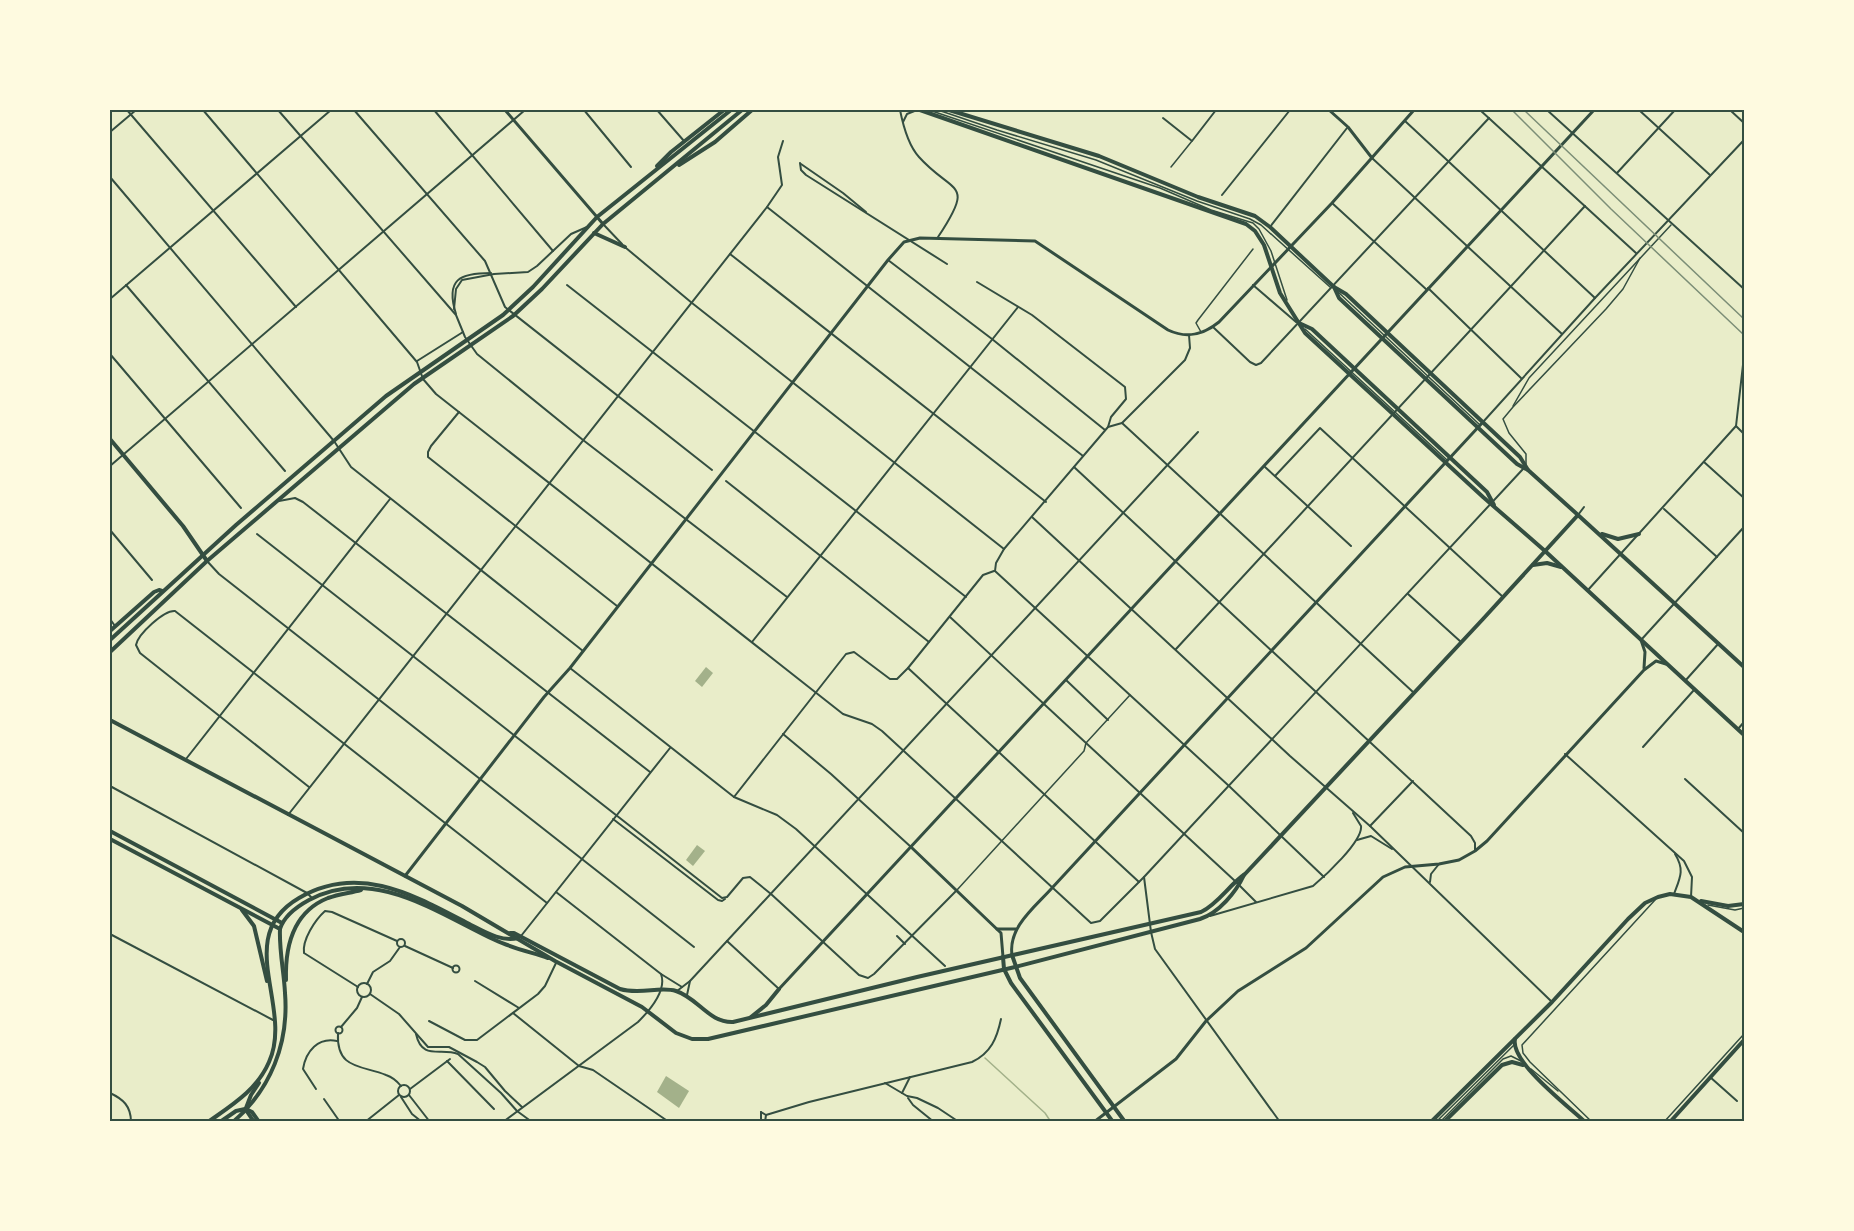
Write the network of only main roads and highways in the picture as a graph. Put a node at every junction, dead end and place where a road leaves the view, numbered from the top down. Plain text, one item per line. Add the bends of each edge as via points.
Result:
1 (724, 110) edge
2 (731, 110) edge
3 (742, 110) edge
4 (752, 110) edge
5 (918, 110) edge
6 (949, 110) edge
7 (675, 166) junction
8 (655, 169) junction
9 (594, 233) junction
10 (625, 247) road end
11 (1333, 288) junction
12 (1299, 323) junction
13 (1384, 336) junction
14 (1352, 372) junction
15 (1427, 375) junction
16 (1394, 411) junction
17 (110, 439) edge
18 (1448, 460) junction
19 (1493, 504) junction
20 (1578, 514) junction
21 (1594, 528) junction
22 (1639, 534) road end
23 (1545, 551) junction
24 (203, 554) junction
25 (207, 561) junction
26 (1533, 565) junction
27 (1564, 569) junction
28 (162, 591) junction
29 (110, 631) edge
30 (110, 640) edge
31 (110, 652) edge
32 (1744, 667) edge
33 (110, 720) edge
34 (1744, 735) edge
35 (110, 831) edge
36 (110, 839) edge
37 (1245, 874) junction
38 (364, 889) junction
39 (1698, 900) junction
40 (231, 903) junction
41 (1744, 906) edge
42 (277, 919) junction
43 (282, 923) junction
44 (273, 925) junction
45 (280, 928) junction
46 (1744, 932) edge
47 (519, 937) junction
48 (1012, 955) junction
49 (1003, 957) junction
50 (552, 959) junction
51 (1016, 967) junction
52 (1004, 969) junction
53 (779, 989) road end
54 (285, 995) junction
55 (273, 1007) junction
56 (286, 1011) junction
57 (748, 1019) junction
58 (276, 1021) junction
59 (1515, 1039) junction
60 (1744, 1040) edge
61 (1526, 1067) junction
62 (266, 1069) junction
63 (254, 1099) junction
64 (246, 1109) junction
65 (253, 1113) junction
66 (208, 1122) edge
67 (220, 1122) edge
68 (233, 1122) edge
69 (254, 1122) edge
70 (259, 1122) edge
71 (1113, 1122) edge
72 (1125, 1122) edge
73 (1431, 1122) edge
74 (1440, 1122) edge
75 (1585, 1122) edge
76 (1670, 1122) edge

1 - 8 main road
2 - 8 main road
3 - 7 main road
4 - 7 main road via 715,142
5 - 12 main road via 1246,224 1264,244 1274,264 1283,300
6 - 11 main road via 1099,156 1249,214 1270,227
7 - 9 main road
8 - 24 main road via 597,217 503,315 407,379
9 - 10 main road
9 - 25 main road via 522,308 423,377
11 - 13 main road via 1339,298
11 - 13 main road via 1346,294
12 - 14 main road via 1305,333
12 - 14 main road via 1312,329
13 - 15 main road
13 - 15 main road
14 - 16 main road
14 - 16 main road
15 - 20 main road
16 - 18 main road
16 - 18 main road
17 - 24 main road
18 - 19 main road
18 - 19 main road via 1486,492
19 - 23 main road
20 - 21 main road
20 - 23 main road
21 - 22 main road via 1618,539
21 - 32 main road
23 - 26 main road
23 - 27 main road
24 - 25 main road
24 - 28 main road
25 - 31 main road
26 - 27 main road via 1547,563
26 - 37 main road
27 - 34 main road
28 - 29 main road via 154,592
28 - 30 main road
33 - 47 main road
35 - 42 main road
36 - 40 main road
37 - 48 main road via 1205,910
37 - 51 main road via 1240,885 1207,917
38 - 43 main road via 339,890 312,898
38 - 50 main road via 409,897 502,944
38 - 54 main road via 325,899 296,925 286,953
39 - 41 main road
39 - 46 main road
39 - 59 main road via 1674,894 1658,897 1637,910
40 - 44 main road
40 - 55 main road via 254,926
42 - 43 main road
42 - 44 main road
42 - 47 main road via 307,893 331,885 371,884 414,895 489,934
43 - 45 main road
44 - 45 main road
44 - 55 main road via 266,957
45 - 54 main road
47 - 50 main road
47 - 57 main road via 620,988 634,992 677,992 722,1021
48 - 49 main road
48 - 51 main road
49 - 52 main road
49 - 57 main road
50 - 52 main road via 692,1039 708,1039
51 - 52 main road
51 - 72 main road
52 - 71 main road
53 - 57 main road
54 - 56 main road
55 - 58 main road
56 - 58 main road
56 - 63 main road via 278,1059
58 - 62 main road via 276,1042
59 - 61 main road via 1514,1045
59 - 73 main road
60 - 76 main road
61 - 74 main road via 1515,1063 1502,1065
61 - 75 main road
62 - 64 main road
62 - 66 main road via 247,1094
63 - 64 main road
63 - 65 main road
64 - 65 main road
64 - 67 main road
64 - 68 main road
64 - 69 main road
65 - 70 main road

